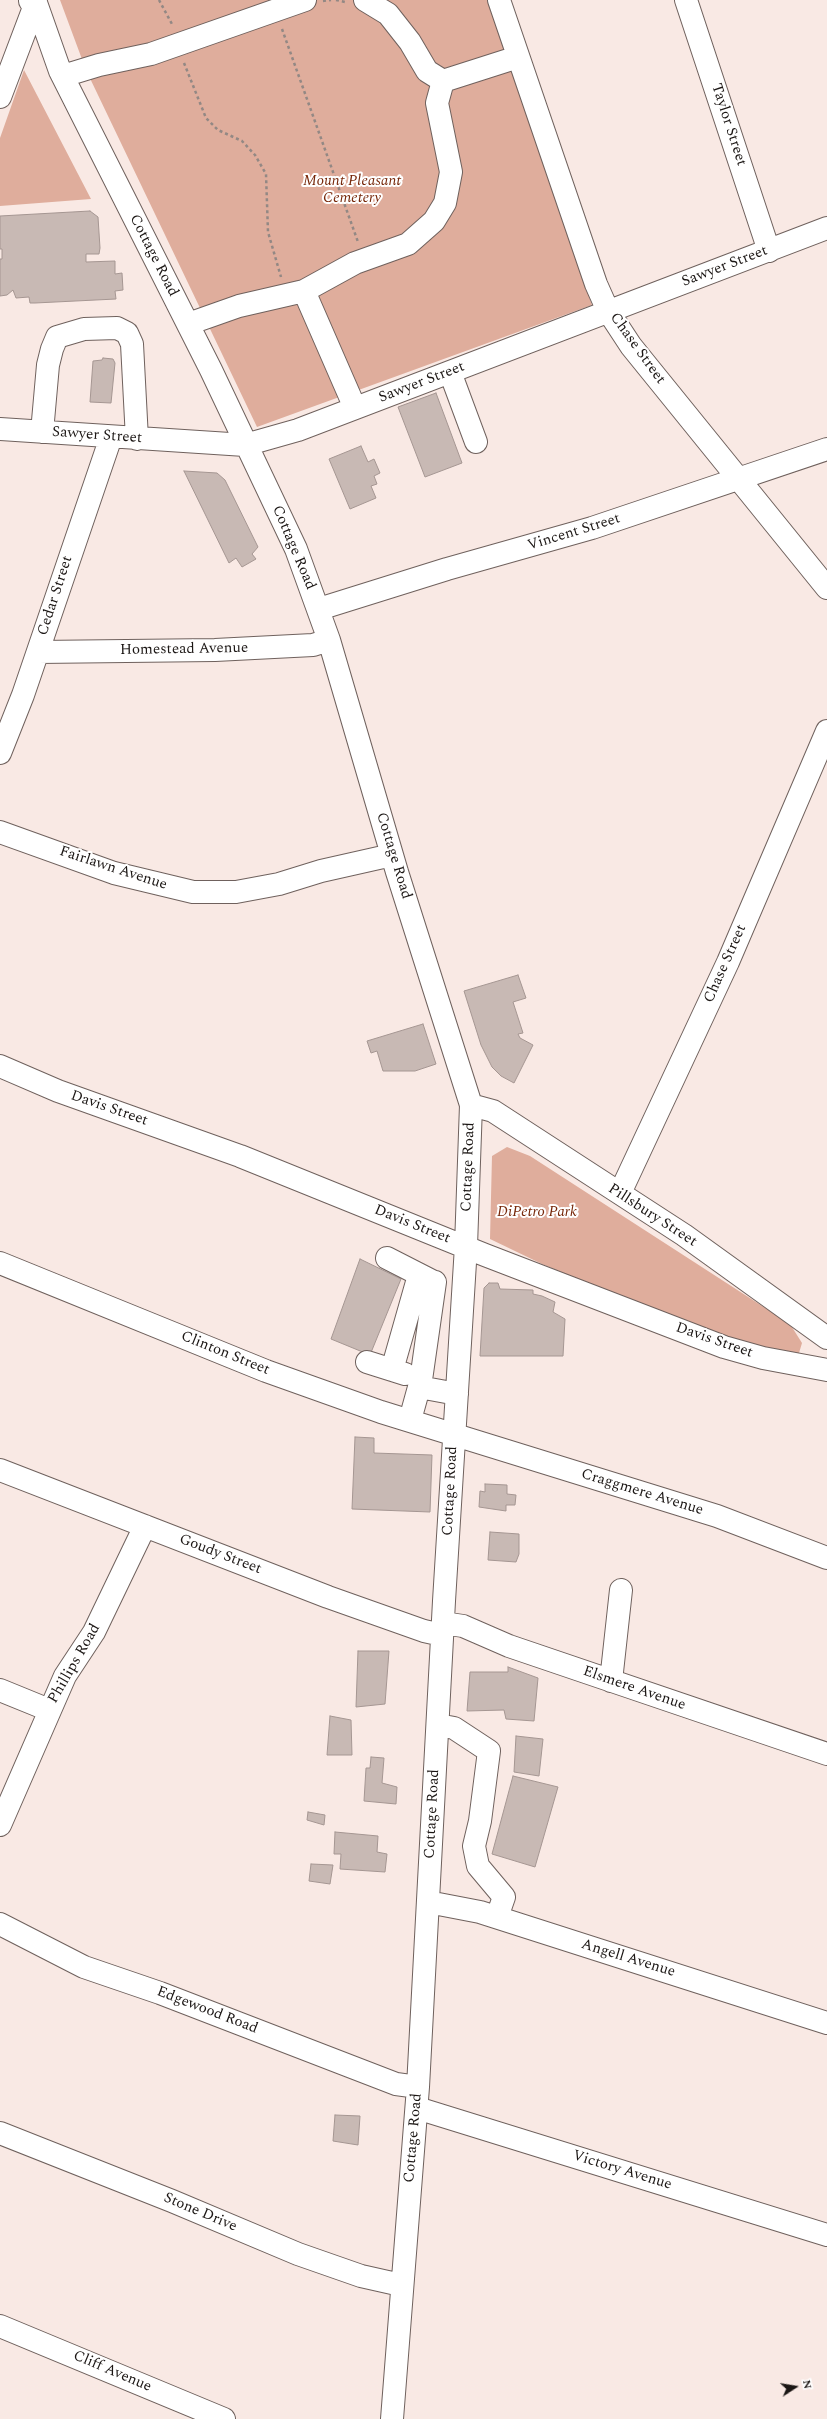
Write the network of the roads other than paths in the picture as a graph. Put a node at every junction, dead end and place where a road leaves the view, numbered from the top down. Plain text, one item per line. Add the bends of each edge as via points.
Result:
1 (313, 0) edge
2 (365, 0) edge
3 (499, 0) edge
4 (686, 0) edge
5 (32, 1) edge
6 (518, 57) junction
7 (63, 76) junction
8 (443, 81) junction
9 (0, 96) edge
10 (827, 228) edge
11 (769, 250) junction
12 (304, 291) junction
13 (608, 311) junction
14 (188, 324) junction
15 (450, 372) junction
16 (355, 408) junction
17 (0, 429) edge
18 (42, 432) junction
19 (111, 437) junction
20 (137, 439) junction
21 (476, 442) dead end
22 (245, 445) junction
23 (827, 449) edge
24 (740, 480) junction
25 (827, 588) edge
26 (319, 609) junction
27 (329, 640) junction
28 (38, 652) junction
29 (827, 731) edge
30 (0, 753) edge
31 (0, 832) edge
32 (392, 855) junction
33 (0, 1066) edge
34 (471, 1105) junction
35 (620, 1193) junction
36 (466, 1246) junction
37 (386, 1258) dead end
38 (0, 1263) edge
39 (427, 1279) junction
40 (463, 1290) junction
41 (824, 1329) edge
42 (367, 1362) dead end
43 (392, 1370) junction
44 (827, 1370) edge
45 (420, 1384) junction
46 (457, 1394) junction
47 (410, 1420) junction
48 (454, 1433) junction
49 (0, 1470) edge
50 (145, 1526) junction
51 (827, 1558) edge
52 (620, 1590) dead end
53 (443, 1629) junction
54 (611, 1681) junction
55 (0, 1690) edge
56 (49, 1710) junction
57 (438, 1725) junction
58 (827, 1754) edge
59 (0, 1825) edge
60 (428, 1902) junction
61 (497, 1917) junction
62 (0, 1924) edge
63 (827, 2023) edge
64 (417, 2097) junction
65 (0, 2134) edge
66 (827, 2235) edge
67 (401, 2285) junction
68 (0, 2326) edge
69 (224, 2419) edge
70 (392, 2419) edge

1 - 7 street via 151,54
2 - 8 street via 388,14 410,42 427,71
3 - 6 street, Chase Street
4 - 11 street, Taylor Street
5 - 7 street, Cottage Road
5 - 9 street
6 - 8 street
6 - 13 street, Chase Street via 560,172 596,284
7 - 14 street, Cottage Road
8 - 12 street via 437,103 452,172 445,203 434,221 408,244 355,263
10 - 11 street, Sawyer Street
11 - 13 street, Sawyer Street
12 - 14 street via 239,306
12 - 16 street
13 - 15 street, Sawyer Street
13 - 24 street, Chase Street via 631,346
14 - 22 street, Cottage Road
15 - 16 street, Sawyer Street
15 - 21 street
16 - 22 street, Sawyer Street via 298,430
17 - 18 street, Sawyer Street
18 - 19 street, Sawyer Street
18 - 20 street via 48,365 57,337 84,328 117,328 127,333 132,344
19 - 20 street, Sawyer Street
19 - 28 street, Cedar Street
20 - 22 street, Sawyer Street
22 - 26 street, Cottage Road via 296,549
23 - 24 street, Vincent Street
24 - 25 street, Chase Street
24 - 26 street, Vincent Street via 592,528
26 - 27 street, Cottage Road
27 - 28 street, Homestead Avenue via 313,645 215,650
27 - 32 street, Cottage Road
28 - 30 street, Cedar Street
29 - 35 street, Chase Street via 728,962
31 - 32 street, Fairlawn Avenue via 114,873 192,892 236,892 279,884 321,871
32 - 34 street, Cottage Road
33 - 36 street, Davis Street via 58,1091 240,1156
34 - 35 street, Pillsbury Street via 493,1111
34 - 36 street, Cottage Road
35 - 41 street, Pillsbury Street
36 - 40 street, Cottage Road
36 - 44 street, Davis Street via 724,1347 762,1358
37 - 39 street
38 - 47 street, Clinton Street via 266,1371
39 - 40 street
39 - 43 street
39 - 45 street
40 - 46 street, Cottage Road
42 - 43 street
43 - 45 street
45 - 46 street
45 - 47 street
46 - 48 street, Cottage Road
47 - 48 street, Clinton Street
48 - 51 street, Craggmere Avenue via 544,1464 717,1516
48 - 53 street, Cottage Road
49 - 50 street, Goudy Street
50 - 53 street, Goudy Street via 424,1631
50 - 56 street, Phillips Road via 94,1632 65,1676
52 - 54 street
53 - 54 street, Elsmere Avenue via 463,1626 509,1646
53 - 57 street, Cottage Road
54 - 58 street, Elsmere Avenue
55 - 56 street
56 - 59 street, Phillips Road
57 - 60 street, Cottage Road
57 - 61 street via 454,1728 488,1751 482,1807 474,1846 478,1866 504,1897
60 - 61 street, Angell Avenue
60 - 64 street, Cottage Road
61 - 63 street, Angell Avenue
62 - 64 street, Edgewood Road via 84,1967 160,1993 396,2084
64 - 66 street, Victory Avenue
64 - 67 street, Cottage Road
65 - 67 street, Stone Drive via 172,2201 298,2254 361,2276
67 - 70 street, Cottage Road
68 - 69 street, Cliff Avenue

